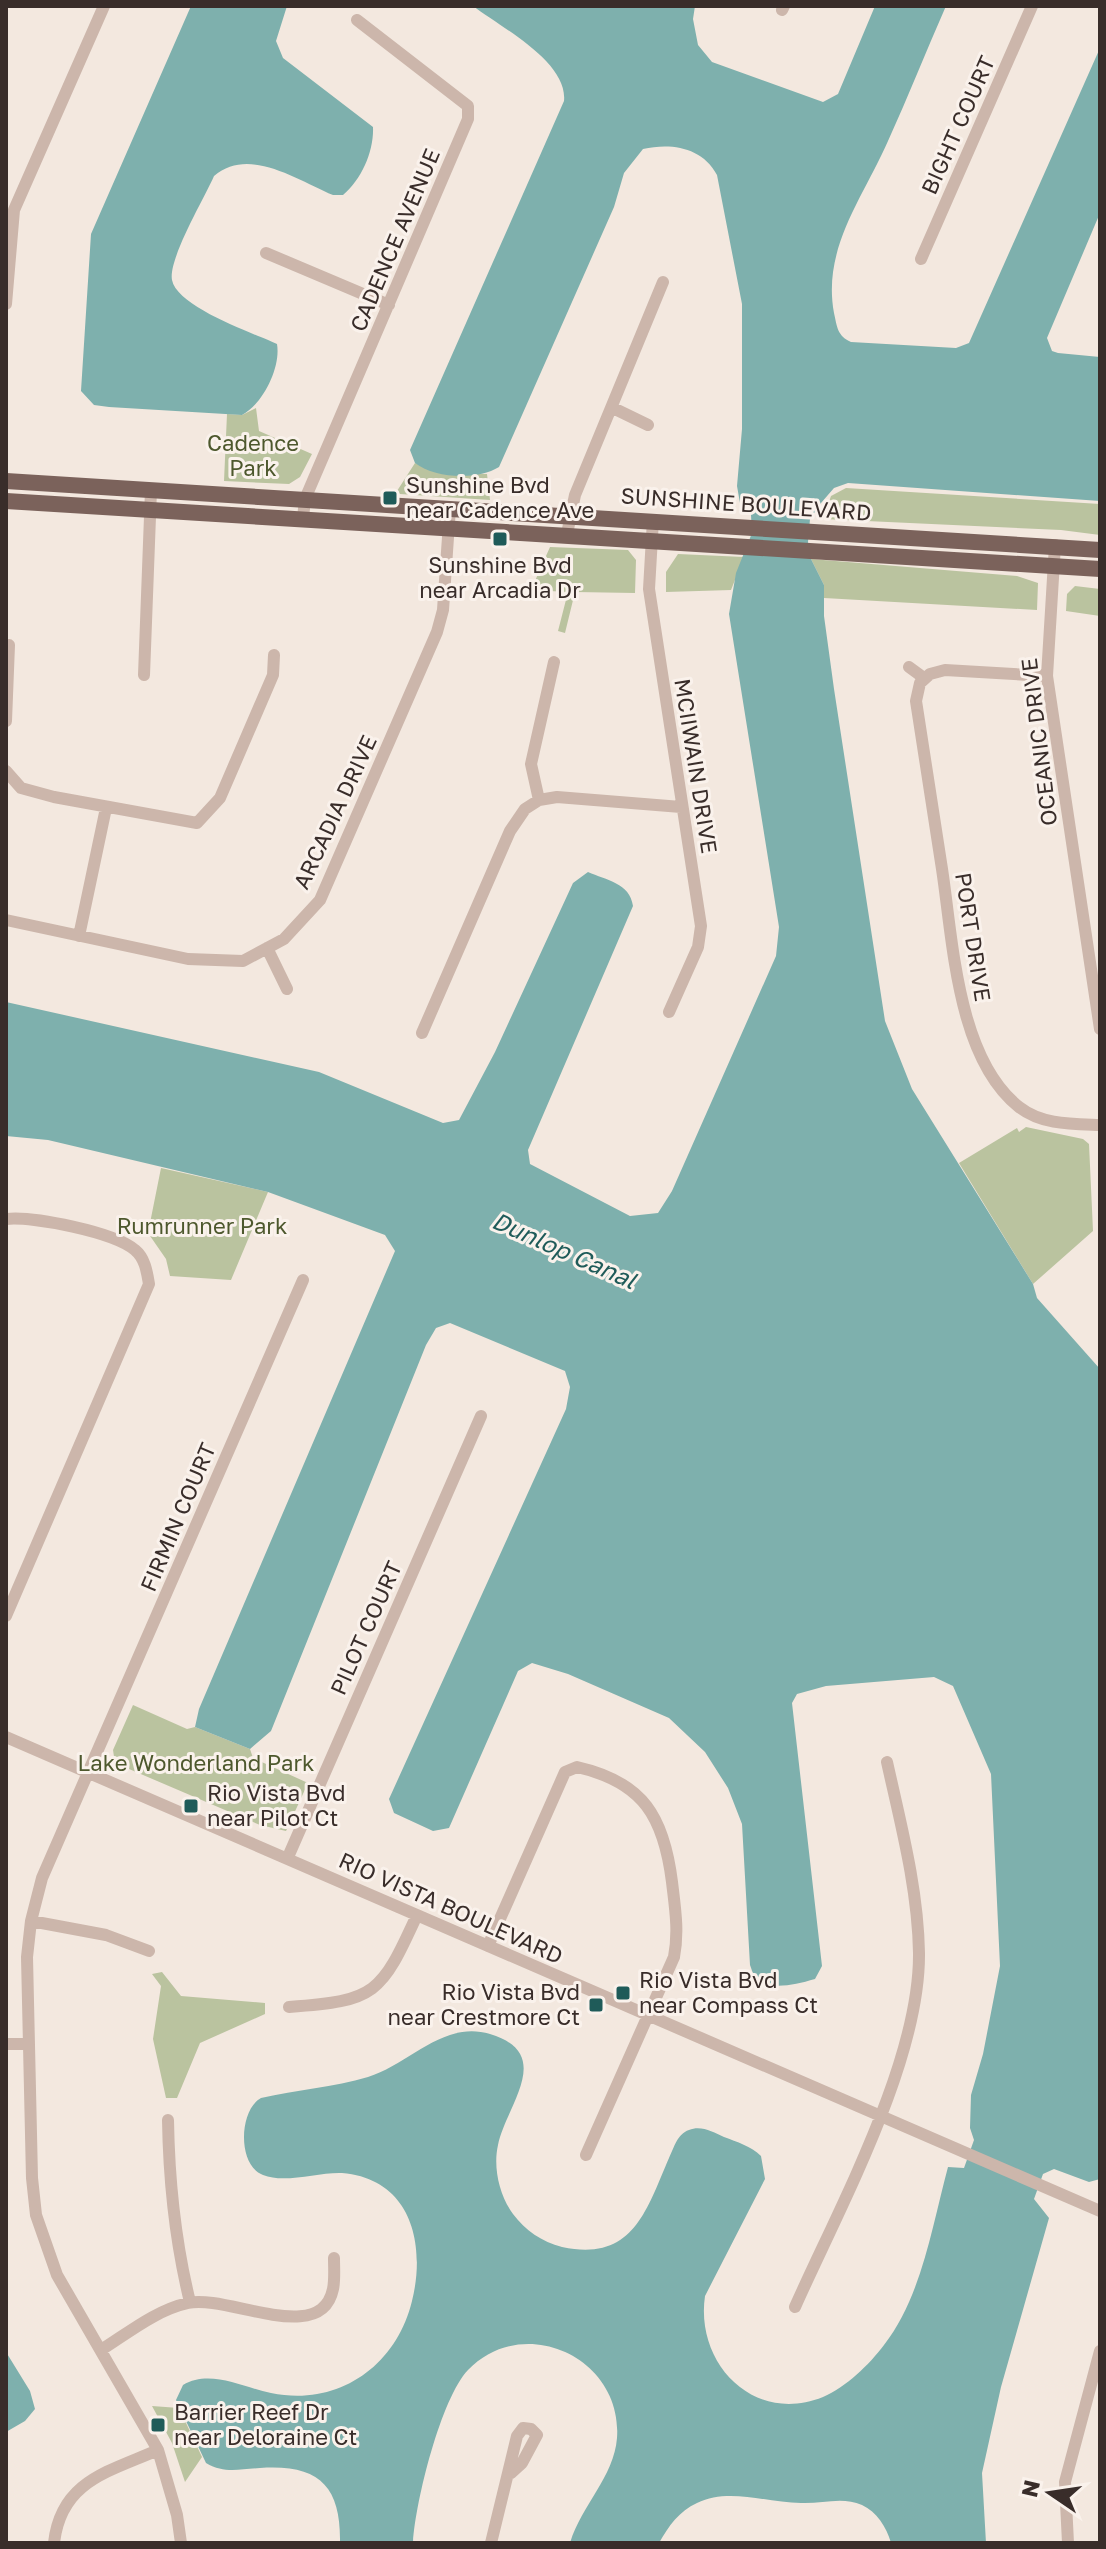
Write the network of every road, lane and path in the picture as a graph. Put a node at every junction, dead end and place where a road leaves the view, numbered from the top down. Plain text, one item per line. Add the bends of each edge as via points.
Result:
1 (104, 6) edge
2 (1032, 6) edge
3 (357, 20) dead end
4 (266, 253) dead end
5 (921, 259) dead end
6 (663, 282) dead end
7 (6, 304) edge
8 (389, 305) junction
9 (613, 408) junction
10 (648, 425) dead end
11 (6, 481) edge
12 (151, 490) junction
13 (305, 499) junction
14 (6, 501) edge
15 (450, 508) junction
16 (150, 509) junction
17 (569, 515) junction
18 (303, 518) junction
19 (653, 520) junction
20 (449, 526) junction
21 (567, 534) junction
22 (651, 539) junction
23 (1055, 545) junction
24 (1100, 550) edge
25 (1053, 564) junction
26 (1100, 569) edge
27 (9, 645) dead end
28 (274, 655) dead end
29 (554, 662) dead end
30 (909, 667) dead end
31 (144, 675) dead end
32 (1047, 676) junction
33 (924, 678) junction
34 (6, 721) edge
35 (6, 771) edge
36 (539, 800) junction
37 (681, 807) junction
38 (106, 808) junction
39 (6, 920) edge
40 (1100, 930) edge
41 (1085, 932) junction
42 (79, 936) junction
43 (267, 948) junction
44 (287, 989) dead end
45 (669, 1012) dead end
46 (1100, 1029) edge
47 (422, 1033) dead end
48 (1100, 1125) edge
49 (6, 1219) edge
50 (303, 1280) dead end
51 (481, 1416) dead end
52 (6, 1616) edge
53 (6, 1737) edge
54 (887, 1762) dead end
55 (91, 1771) junction
56 (288, 1857) junction
57 (417, 1915) junction
58 (31, 1921) junction
59 (488, 1946) junction
60 (149, 1951) dead end
61 (289, 2007) dead end
62 (649, 2017) junction
63 (6, 2044) edge
64 (29, 2044) junction
65 (879, 2117) junction
66 (168, 2120) dead end
67 (586, 2155) dead end
68 (1100, 2214) edge
69 (334, 2258) dead end
70 (190, 2302) junction
71 (795, 2307) dead end
72 (101, 2350) junction
73 (1100, 2351) edge
74 (158, 2450) junction
75 (511, 2473) dead end
76 (54, 2543) edge
77 (181, 2543) edge
78 (491, 2543) edge
79 (1068, 2543) edge

1 - 7 street via 14,210
2 - 5 street, BIGHT COURT
3 - 8 street, CADENCE AVENUE via 468,106 468,119
4 - 8 street
6 - 9 street
8 - 13 street, CADENCE AVENUE
9 - 10 street
9 - 17 street
11 - 12 main road, SUNSHINE BOULEVARD
12 - 13 main road, SUNSHINE BOULEVARD
12 - 16 street
13 - 15 main road, SUNSHINE BOULEVARD
13 - 18 street, CADENCE AVENUE
14 - 16 main road, SUNSHINE BOULEVARD
15 - 17 main road, SUNSHINE BOULEVARD
15 - 20 street, ARCADIA DRIVE
16 - 18 main road, SUNSHINE BOULEVARD
16 - 31 street
17 - 19 main road, SUNSHINE BOULEVARD
17 - 21 street
18 - 20 main road, SUNSHINE BOULEVARD
19 - 22 street, MCIIWAIN DRIVE
19 - 23 main road, SUNSHINE BOULEVARD
20 - 21 main road, SUNSHINE BOULEVARD
20 - 43 street, ARCADIA DRIVE via 443,610 432,643 320,900 284,939
21 - 22 main road, SUNSHINE BOULEVARD
22 - 25 main road, SUNSHINE BOULEVARD
22 - 37 street, MCIIWAIN DRIVE via 649,589
23 - 24 main road, SUNSHINE BOULEVARD
23 - 25 street, OCEANIC DRIVE
25 - 26 main road, SUNSHINE BOULEVARD
25 - 32 street, OCEANIC DRIVE
27 - 34 street
28 - 38 street via 273,675 211,812 189,823
29 - 36 street via 531,764
30 - 33 street
32 - 33 street via 945,670
32 - 41 street, OCEANIC DRIVE
33 - 48 street, PORT DRIVE via 916,701 959,982 974,1039 1000,1086 1021,1109 1051,1122
35 - 38 street via 21,788
36 - 37 street
36 - 47 street via 525,809 510,831
37 - 45 street, MCIIWAIN DRIVE via 701,926 698,947
38 - 42 street
39 - 42 street, ARCADIA DRIVE
40 - 41 street
41 - 46 street, OCEANIC DRIVE
42 - 43 street, ARCADIA DRIVE via 188,959 243,961
43 - 44 street
49 - 52 street via 124,1243 138,1251 149,1284
50 - 55 street, FIRMIN COURT
51 - 56 street, PILOT COURT
53 - 55 street, RIO VISTA BOULEVARD
54 - 65 street via 909,1860 919,1954 915,1996 893,2085
55 - 56 street, RIO VISTA BOULEVARD
55 - 58 street, FIRMIN COURT via 42,1878
56 - 57 street, RIO VISTA BOULEVARD
57 - 59 street, RIO VISTA BOULEVARD
57 - 61 street via 393,1968 376,1987 351,2001
58 - 60 street via 106,1935
58 - 64 street, FIRMIN COURT
59 - 62 street, RIO VISTA BOULEVARD
59 - 62 street via 565,1772 577,1767 617,1782 652,1811 668,1852 677,1944
62 - 65 street, RIO VISTA BOULEVARD
62 - 67 street
63 - 64 street
64 - 72 street, FIRMIN COURT via 32,2178 40,2232 57,2275
65 - 68 street, RIO VISTA BOULEVARD
65 - 71 street
66 - 70 street via 176,2245
69 - 70 street via 333,2292 320,2312 299,2319 218,2301
70 - 72 street via 163,2311
72 - 74 street, FIRMIN COURT
73 - 79 street via 1065,2482
74 - 76 street via 76,2491 58,2519
74 - 77 street, FIRMIN COURT
75 - 78 street

